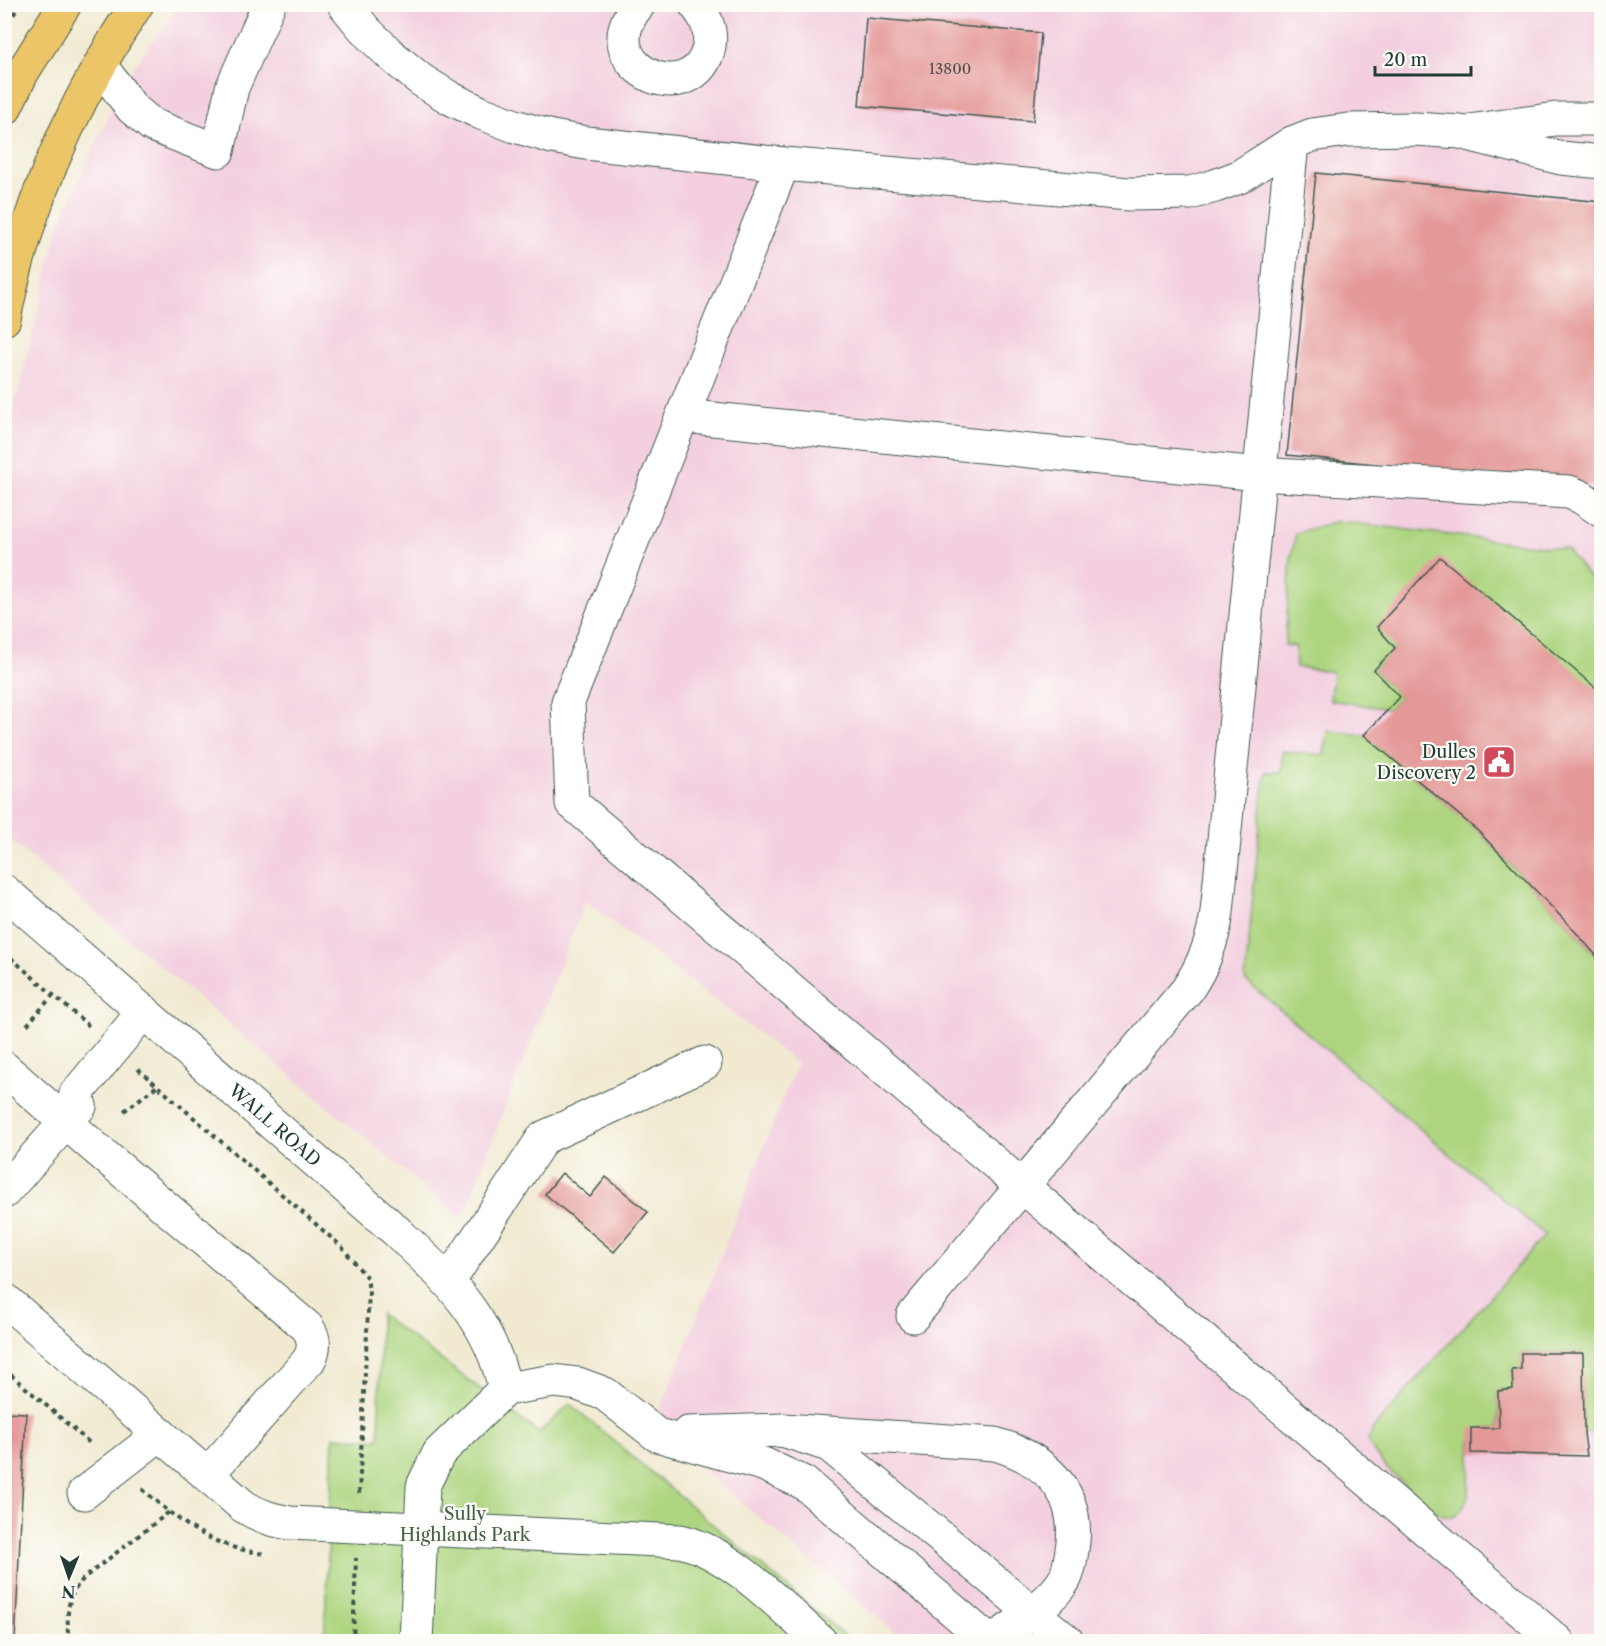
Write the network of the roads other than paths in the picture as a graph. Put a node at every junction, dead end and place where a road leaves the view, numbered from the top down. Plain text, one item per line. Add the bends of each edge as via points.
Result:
1 (65, 4) edge
2 (137, 4) edge
3 (269, 4) edge
4 (344, 4) edge
5 (639, 4) edge
6 (695, 4) edge
7 (100, 65) junction
8 (4, 110) edge
9 (1602, 119) edge
10 (1460, 132) junction
11 (1292, 143) junction
12 (1602, 162) edge
13 (783, 164) junction
14 (4, 319) edge
15 (683, 416) junction
16 (1259, 474) junction
17 (1602, 511) edge
18 (4, 891) edge
19 (144, 1011) junction
20 (705, 1064) dead end
21 (4, 1068) edge
22 (64, 1108) junction
23 (4, 1159) edge
24 (1023, 1187) junction
25 (4, 1192) edge
26 (450, 1281) junction
27 (4, 1299) edge
28 (913, 1316) dead end
29 (505, 1389) junction
30 (783, 1430) junction
31 (160, 1434) junction
32 (657, 1435) junction
33 (861, 1471) junction
34 (207, 1475) junction
35 (84, 1493) dead end
36 (829, 1504) junction
37 (421, 1530) junction
38 (1031, 1611) junction
39 (416, 1641) edge
40 (821, 1641) edge
41 (991, 1641) edge
42 (1068, 1641) edge
43 (1558, 1641) edge

1 - 8 main road
2 - 7 main road
3 - 7 street via 232,88 218,151 152,126 132,108
4 - 13 street via 366,31 421,80 450,98 515,126 586,143
5 - 6 street via 625,27 627,55 635,67 660,80 687,75 699,67 706,55 709,27
7 - 14 main road via 37,199
9 - 10 street via 1556,119
10 - 11 street via 1348,130 1312,135
10 - 12 street via 1561,158
11 - 13 street via 1239,177 1190,193 1159,195
11 - 16 street via 1289,309
13 - 15 street
15 - 16 street
15 - 24 street via 568,702 572,803
16 - 17 street via 1569,492
16 - 24 street via 1217,912 1208,952 1187,990
18 - 19 street, WALL ROAD
19 - 22 street
19 - 26 street, WALL ROAD
20 - 26 street via 543,1138
21 - 22 street
22 - 23 street
22 - 25 street
22 - 34 street via 312,1334 313,1352 309,1360
24 - 28 street
24 - 43 street
26 - 29 street, WALL ROAD via 483,1328
27 - 31 street
29 - 32 street via 554,1381 578,1384 605,1394
29 - 37 street via 439,1453 423,1486
30 - 32 street
30 - 33 street via 830,1445
30 - 38 street via 995,1444 1028,1456 1045,1468 1069,1502 1072,1545 1064,1581
31 - 34 street
31 - 35 street
32 - 36 street via 763,1464 804,1483
33 - 36 street
33 - 38 street
34 - 37 street via 243,1506 271,1520
36 - 41 street
37 - 39 street
37 - 40 street via 693,1544 727,1561
38 - 41 street
38 - 42 street

